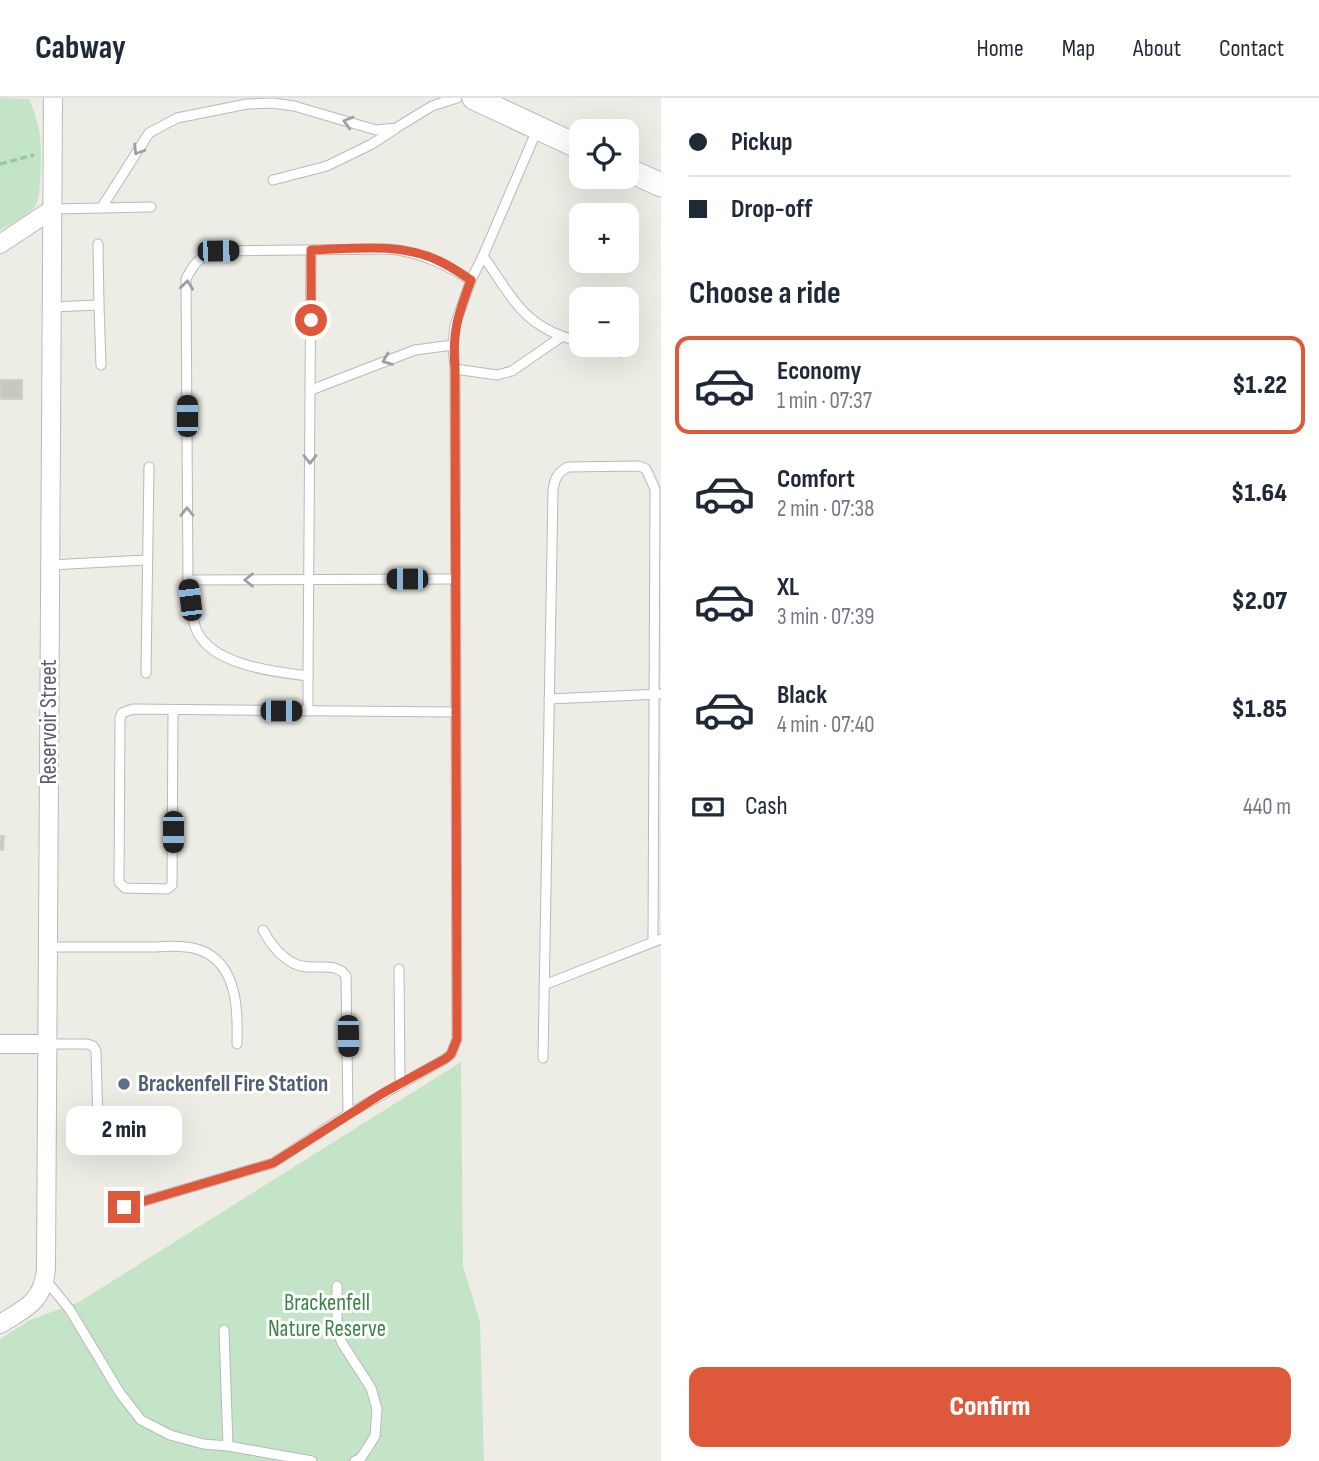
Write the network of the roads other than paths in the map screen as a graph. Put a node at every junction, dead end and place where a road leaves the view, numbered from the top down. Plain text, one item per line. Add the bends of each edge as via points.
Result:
1 (53, 98) edge
2 (457, 98) edge
3 (474, 98) edge
4 (396, 128) junction
5 (538, 128) junction
6 (569, 142) edge
7 (639, 175) edge
8 (273, 180) dead end
9 (661, 185) edge
10 (103, 207) junction
11 (150, 207) dead end
12 (53, 209) junction
13 (0, 244) edge
14 (98, 244) dead end
15 (311, 250) junction
16 (483, 256) junction
17 (471, 280) junction
18 (99, 305) junction
19 (52, 307) junction
20 (561, 337) junction
21 (569, 339) edge
22 (453, 345) junction
23 (101, 365) dead end
24 (455, 369) junction
25 (310, 390) junction
26 (149, 467) dead end
27 (146, 560) junction
28 (50, 565) junction
29 (456, 579) junction
30 (188, 580) junction
31 (310, 580) junction
32 (146, 673) dead end
33 (308, 676) junction
34 (657, 694) edge
35 (549, 699) junction
36 (173, 710) junction
37 (308, 711) junction
38 (455, 712) junction
39 (263, 930) dead end
40 (657, 940) edge
41 (48, 947) junction
42 (399, 969) dead end
43 (544, 985) junction
44 (0, 1044) edge
45 (47, 1044) junction
46 (237, 1044) dead end
47 (542, 1058) dead end
48 (400, 1083) junction
49 (348, 1114) junction
50 (98, 1124) dead end
51 (124, 1207) dead end
52 (45, 1279) junction
53 (337, 1286) dead end
54 (0, 1324) edge
55 (224, 1330) dead end
56 (228, 1446) junction
57 (312, 1461) edge
58 (355, 1461) edge

1 - 12 street, Reservoir Street
2 - 4 lane via 432,106
3 - 5 street
4 - 8 lane via 327,166
4 -> 10 lane via 376,130 272,103 177,118 142,142
5 - 6 street
5 - 16 lane
7 - 9 street
10 - 11 lane
10 - 12 lane
12 - 13 street
12 - 19 street, Reservoir Street
14 - 18 lane
15 - 17 lane via 415,252
15 - 25 lane
30 -> 15 lane via 186,279 203,255 218,251
16 - 17 lane
16 - 20 lane via 527,317
17 - 22 lane via 454,325
18 - 19 lane
18 - 23 lane
19 - 28 street, Reservoir Street
20 - 21 lane
20 - 24 lane via 512,371 497,375
22 - 24 lane
22 -> 25 lane via 415,350
24 - 29 lane
25 -> 31 lane
26 - 27 lane
27 - 28 lane
27 - 32 lane
28 - 41 street, Reservoir Street
29 - 31 lane
29 - 38 lane
31 -> 30 lane
30 - 33 lane via 193,619 206,645 223,657 278,673
31 - 33 lane
33 - 37 lane
34 - 35 lane
34 - 35 lane via 652,479 639,466 568,467 560,471 553,490
34 - 40 lane
35 - 43 lane
36 - 36 lane via 133,709 120,718 119,882 125,888 172,886
36 - 37 lane
37 - 38 lane
38 - 48 lane via 457,1039 445,1059
39 - 49 lane via 293,963 335,967 346,976
40 - 43 lane
41 - 45 street, Reservoir Street
41 - 46 lane via 185,947 209,955 222,966 234,989
42 - 48 lane
43 - 47 lane
44 - 45 street
45 - 50 lane via 93,1046
45 - 52 street, Reservoir Street
48 - 49 lane
49 - 51 lane via 273,1163
52 - 54 street via 34,1301
52 - 56 lane via 71,1310 141,1420 170,1435
53 - 58 lane via 337,1330 371,1388 376,1409 374,1436
55 - 56 lane
56 - 57 lane

